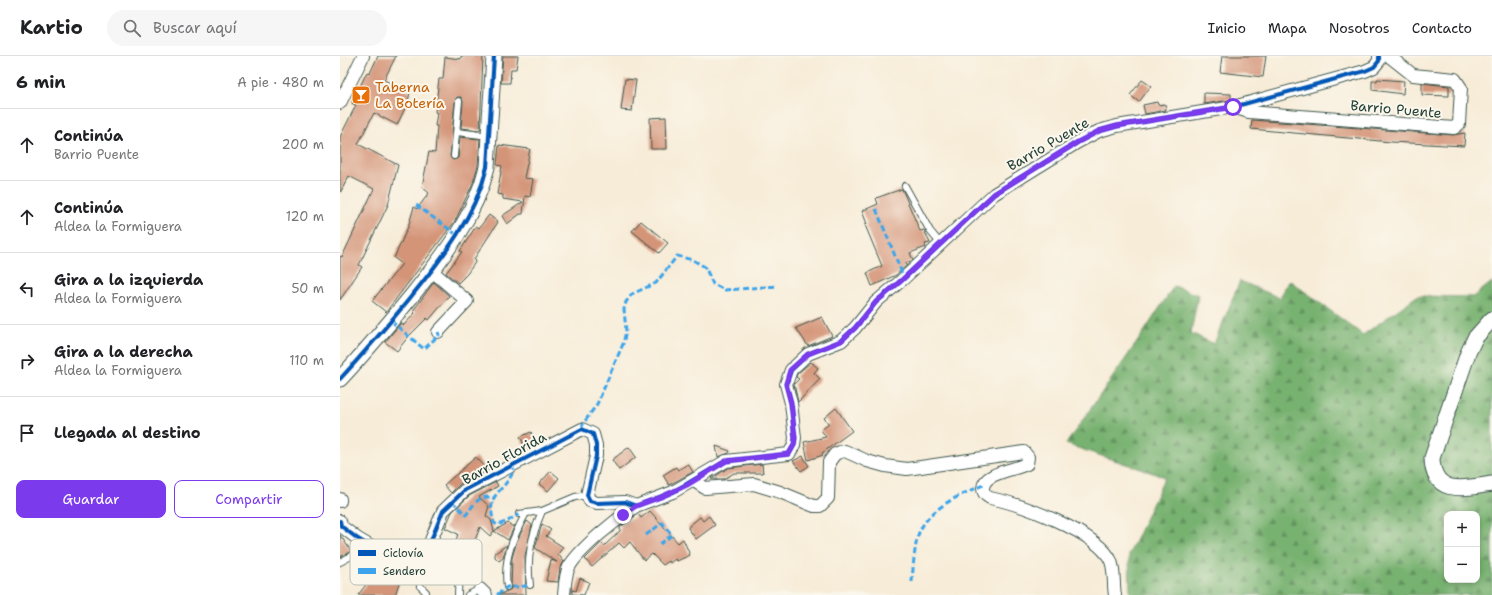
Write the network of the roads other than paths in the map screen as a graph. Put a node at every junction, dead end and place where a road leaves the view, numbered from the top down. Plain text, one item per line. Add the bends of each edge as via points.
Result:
1 (363, 56) edge
2 (494, 56) edge
3 (1379, 56) edge
4 (1389, 56) edge
5 (459, 101) dead end
6 (340, 103) edge
7 (1233, 107) junction
8 (457, 132) junction
9 (490, 136) junction
10 (454, 156) dead end
11 (905, 186) dead end
12 (942, 241) junction
13 (432, 271) junction
14 (1492, 319) edge
15 (438, 332) dead end
16 (340, 379) edge
17 (694, 481) junction
18 (1492, 484) edge
19 (587, 495) junction
20 (636, 506) junction
21 (542, 511) junction
22 (526, 513) junction
23 (519, 514) dead end
24 (340, 521) edge
25 (359, 539) edge
26 (432, 539) edge
27 (350, 557) edge
28 (340, 562) edge
29 (530, 585) dead end
30 (420, 586) dead end
31 (507, 587) dead end
32 (483, 592) edge
33 (426, 595) edge
34 (468, 595) edge
35 (564, 595) edge
36 (1115, 595) edge

1 - 6 street
2 - 9 street
3 - 7 street, Barrio Puente via 1379,61 1374,67 1364,71
4 - 7 street, Barrio Puente via 1413,75 1455,79 1461,88 1459,124 1454,128 1249,112
5 - 8 lane
7 - 12 street, Barrio Puente via 1099,131 994,194
8 - 9 lane
8 - 10 lane
9 - 13 street via 482,188 469,217
11 - 12 lane via 930,231
12 - 17 street, Barrio Puente via 880,298 841,341 808,354 790,370 786,384 795,438 791,452 785,456 726,461
13 - 15 street via 466,301
13 - 16 street
14 - 18 street via 1475,338 1468,353 1432,458 1432,466 1436,477 1443,485 1452,488
17 - 20 street, Barrio Puente
17 - 36 street via 705,488 754,484 820,506 828,498 829,462 840,452 845,451 885,466 907,469 1024,452 1028,457 1027,464 998,473 988,479 983,490 985,495 1026,508 1088,538 1111,562
19 - 20 street via 590,501 597,503 625,502
19 - 21 lane via 575,497
19 - 26 street, Barrio Florida via 596,445 593,434 582,429 465,490 443,511
20 - 35 street via 580,552 568,568
21 - 22 lane
21 - 29 lane via 531,542 528,560
22 - 23 lane
22 - 31 lane via 513,537 506,559
24 - 25 street, Barrio Florida via 341,526
27 - 28 lane
30 - 33 lane
32 - 34 lane

